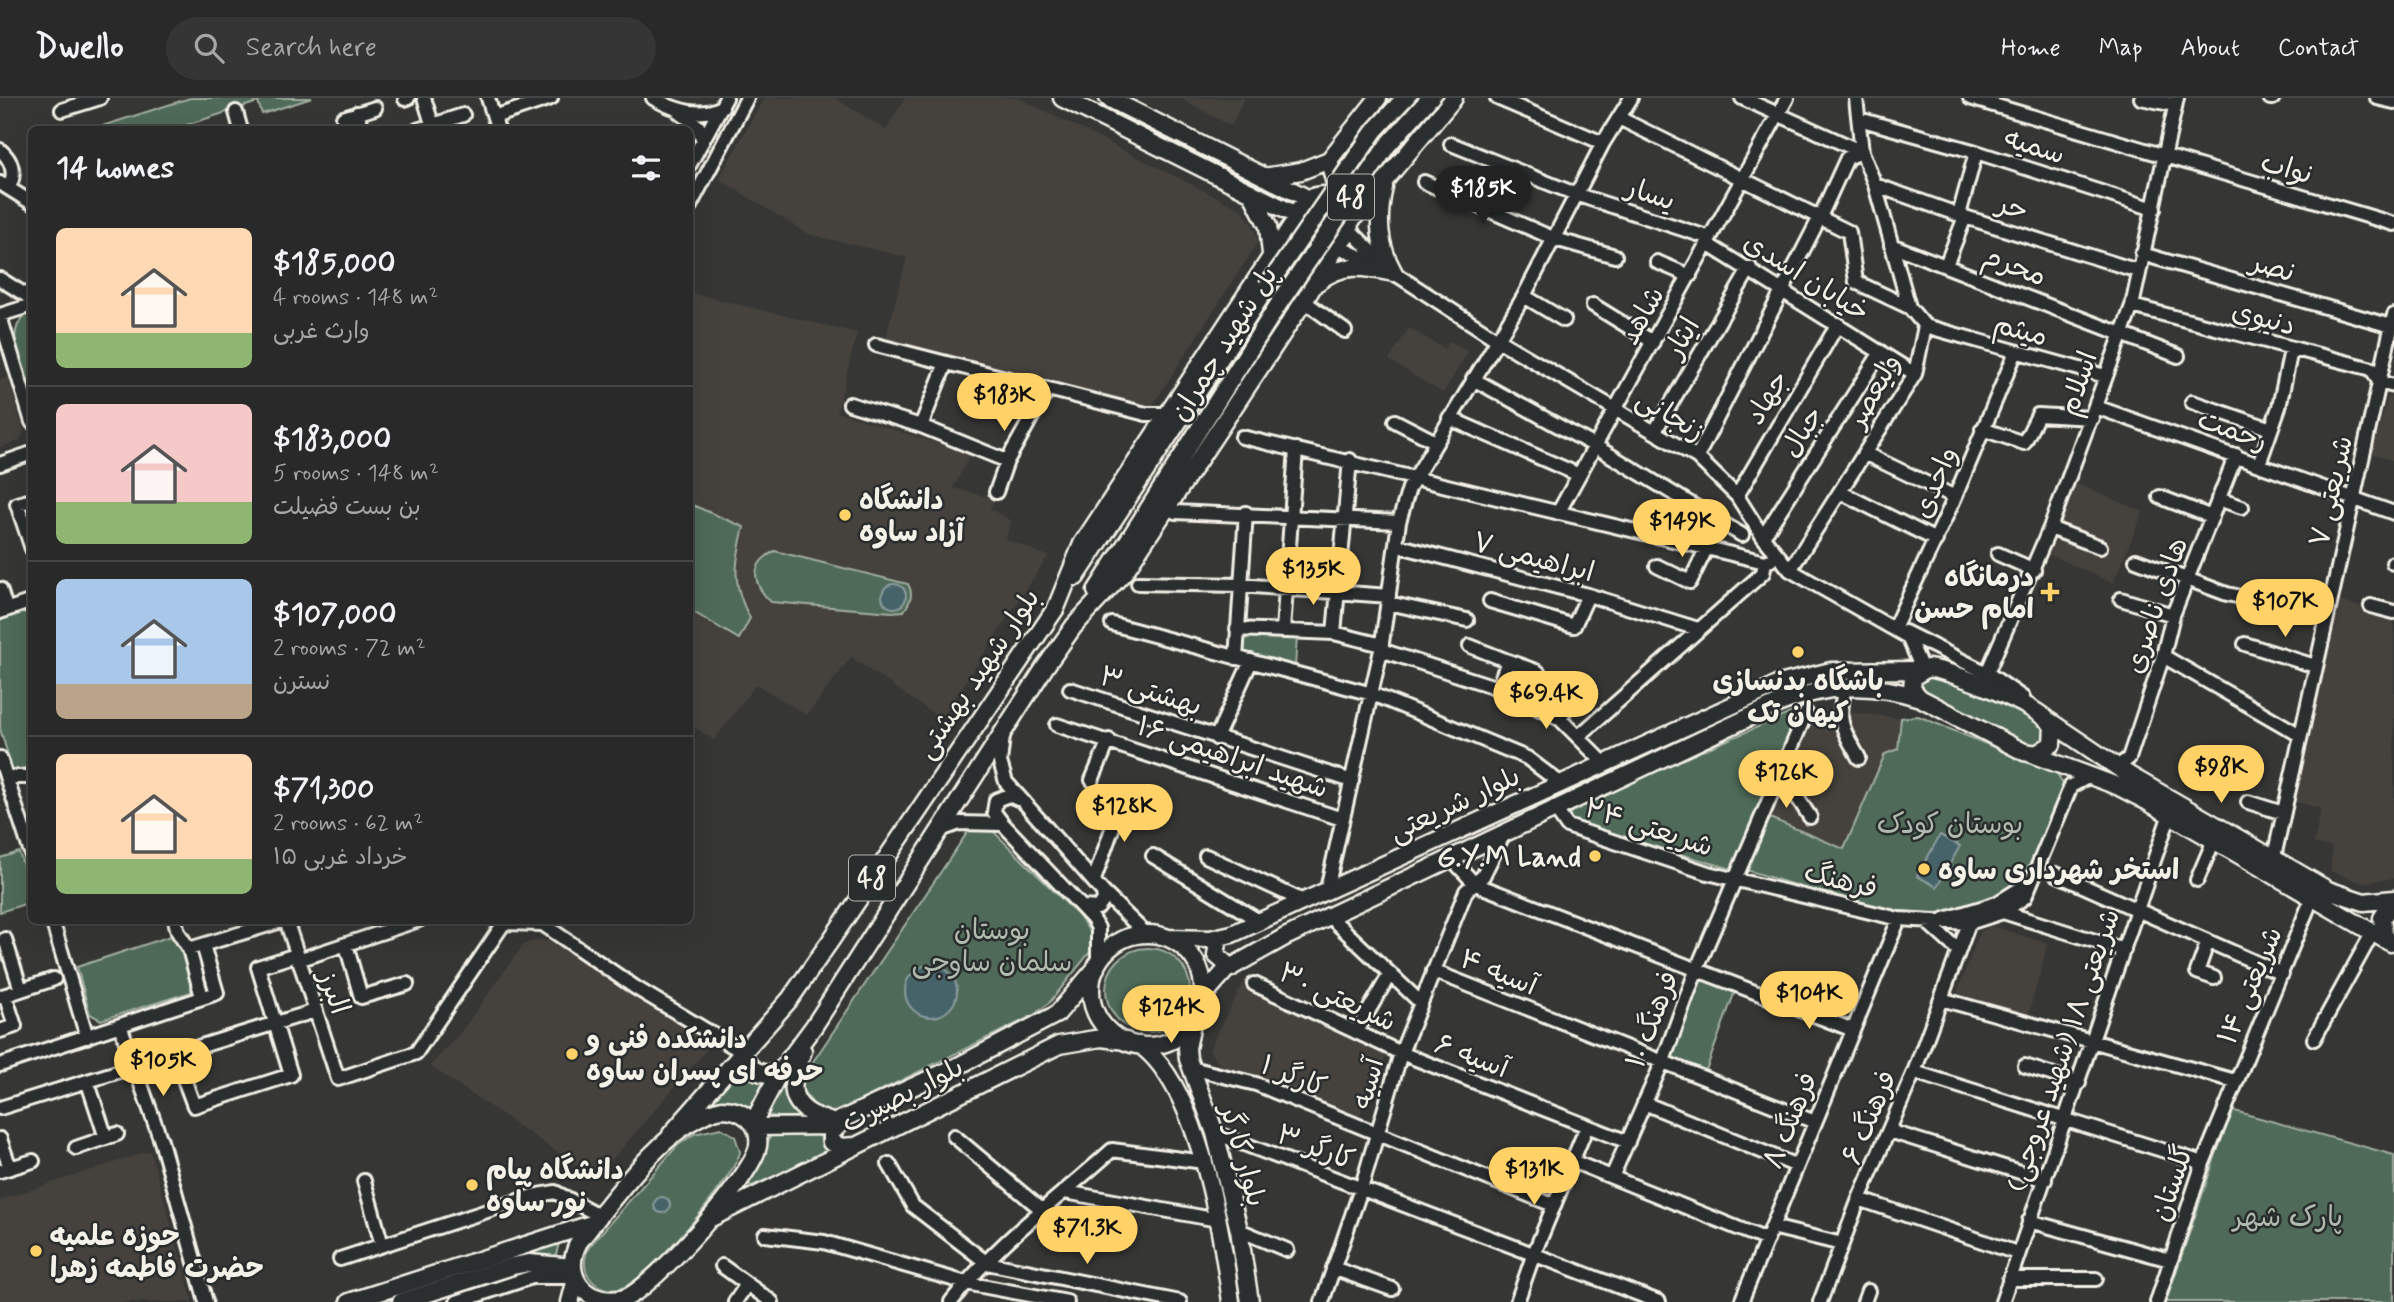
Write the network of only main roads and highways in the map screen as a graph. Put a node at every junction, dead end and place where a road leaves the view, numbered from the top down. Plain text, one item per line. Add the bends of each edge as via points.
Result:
1 (1062, 98) edge
2 (1108, 98) edge
3 (1378, 98) edge
4 (1405, 98) edge
5 (1430, 98) edge
6 (1454, 98) edge
7 (1329, 160) junction
8 (1264, 177) junction
9 (1384, 184) junction
10 (1251, 192) junction
11 (1309, 199) junction
12 (1296, 217) junction
13 (1350, 226) junction
14 (1336, 246) junction
15 (1270, 254) junction
16 (1314, 286) junction
17 (1056, 608) junction
18 (1074, 625) junction
19 (1921, 669) junction
20 (1920, 698) junction
21 (2045, 718) junction
22 (2031, 754) junction
23 (2394, 900) edge
24 (1219, 937) junction
25 (1169, 938) junction
26 (2392, 944) edge
27 (1097, 965) junction
28 (1231, 968) junction
29 (1203, 996) junction
30 (1192, 1024) junction
31 (814, 1026) junction
32 (1133, 1043) junction
33 (744, 1053) junction
34 (1190, 1065) junction
35 (1166, 1070) junction
36 (779, 1073) junction
37 (842, 1119) junction
38 (755, 1125) junction
39 (671, 1134) junction
40 (864, 1144) junction
41 (708, 1219) junction
42 (597, 1220) junction
43 (574, 1274) junction
44 (628, 1299) edge
45 (349, 1302) edge
46 (401, 1302) edge
47 (570, 1302) edge
48 (1231, 1302) edge
49 (1250, 1302) edge

1 - 10 main road
2 - 8 main road
3 - 7 main road
4 - 17 main road, پل شهید چمران / 48, bridge via 1375,130 1314,215
5 - 18 main road, پل شهید چمران / 48, bridge via 1387,146 1331,224
6 - 9 main road
7 - 8 main road via 1301,171
7 - 9 main road via 1334,180 1348,190 1370,192
8 - 11 main road
9 - 13 main road
9 - 16 main road via 1380,237 1394,273 1347,268 1329,273
10 - 12 main road
10 - 15 main road via 1268,226
11 - 12 main road
11 - 13 main road via 1320,195 1336,199 1348,211
12 - 14 main road via 1298,234 1308,245
12 - 15 main road, بلوار شهید بهشتی
13 - 14 main road
14 - 16 main road, بلوار شهید بهشتی
15 - 16 main road via 1288,247 1307,255 1314,264
15 - 17 main road, بلوار شهید بهشتی via 1082,544
16 - 18 main road, بلوار شهید بهشتی via 1125,571
17 - 33 main road, بلوار شهید بهشتی / 48 via 790,999
18 - 31 main road, بلوار شهید بهشتی / 48
19 - 20 main road via 1911,683
19 - 21 main road, بلوار شریعتی via 1974,682
19 - 24 main road, بلوار شریعتی via 1831,671 1779,684
20 - 22 main road, بلوار شریعتی
20 - 28 main road, بلوار شریعتی via 1866,685 1818,689 1776,705 1328,915
21 - 22 main road via 2054,732 2052,744 2043,753
21 - 23 main road via 2117,767 2350,900
22 - 26 main road via 2117,786
23 - 26 main road via 2382,918
24 - 25 main road, بلوار شریعتی
24 - 28 main road via 1216,955
25 - 27 main road via 1134,935 1113,945
25 - 29 main road via 1194,958 1203,980
27 - 32 main road via 1091,987 1094,1006 1103,1024
27 - 37 main road, بلوار بصیرت via 1057,1014
28 - 29 main road, بلوار شریعتی
29 - 30 main road
30 - 32 main road via 1165,1043
30 - 34 main road, بلوار کارگر via 1187,1048
31 - 36 main road, بلوار شهید بهشتی / 48
31 - 37 main road via 797,1065 793,1095 811,1116
32 - 35 main road, بلوار کارگر via 1155,1056
32 - 40 main road, بلوار بصیرت via 1101,1038 1059,1045
33 - 36 main road via 756,1072
33 - 39 main road, بلوار شهید بهشتی / 48
34 - 35 main road via 1182,1060
34 - 49 main road, بلوار کارگر via 1214,1133 1239,1230
35 - 48 main road, بلوار کارگر via 1204,1163
36 - 38 main road, بلوار شهید بهشتی / 48
37 - 38 main road, بلوار بصیرت via 827,1126
37 - 40 main road via 831,1133 831,1142 846,1148
38 - 39 main road, 48 via 738,1111 722,1109
38 - 41 main road, 48 via 757,1151
39 - 42 main road, 48
40 - 41 main road, بلوار بصیرت
41 - 44 main road, 48 via 660,1272
42 - 43 main road, 48 via 575,1250
42 - 45 main road
43 - 44 main road, 48 via 583,1290 598,1299
43 - 46 main road via 529,1264 513,1266
43 - 47 main road, 48

